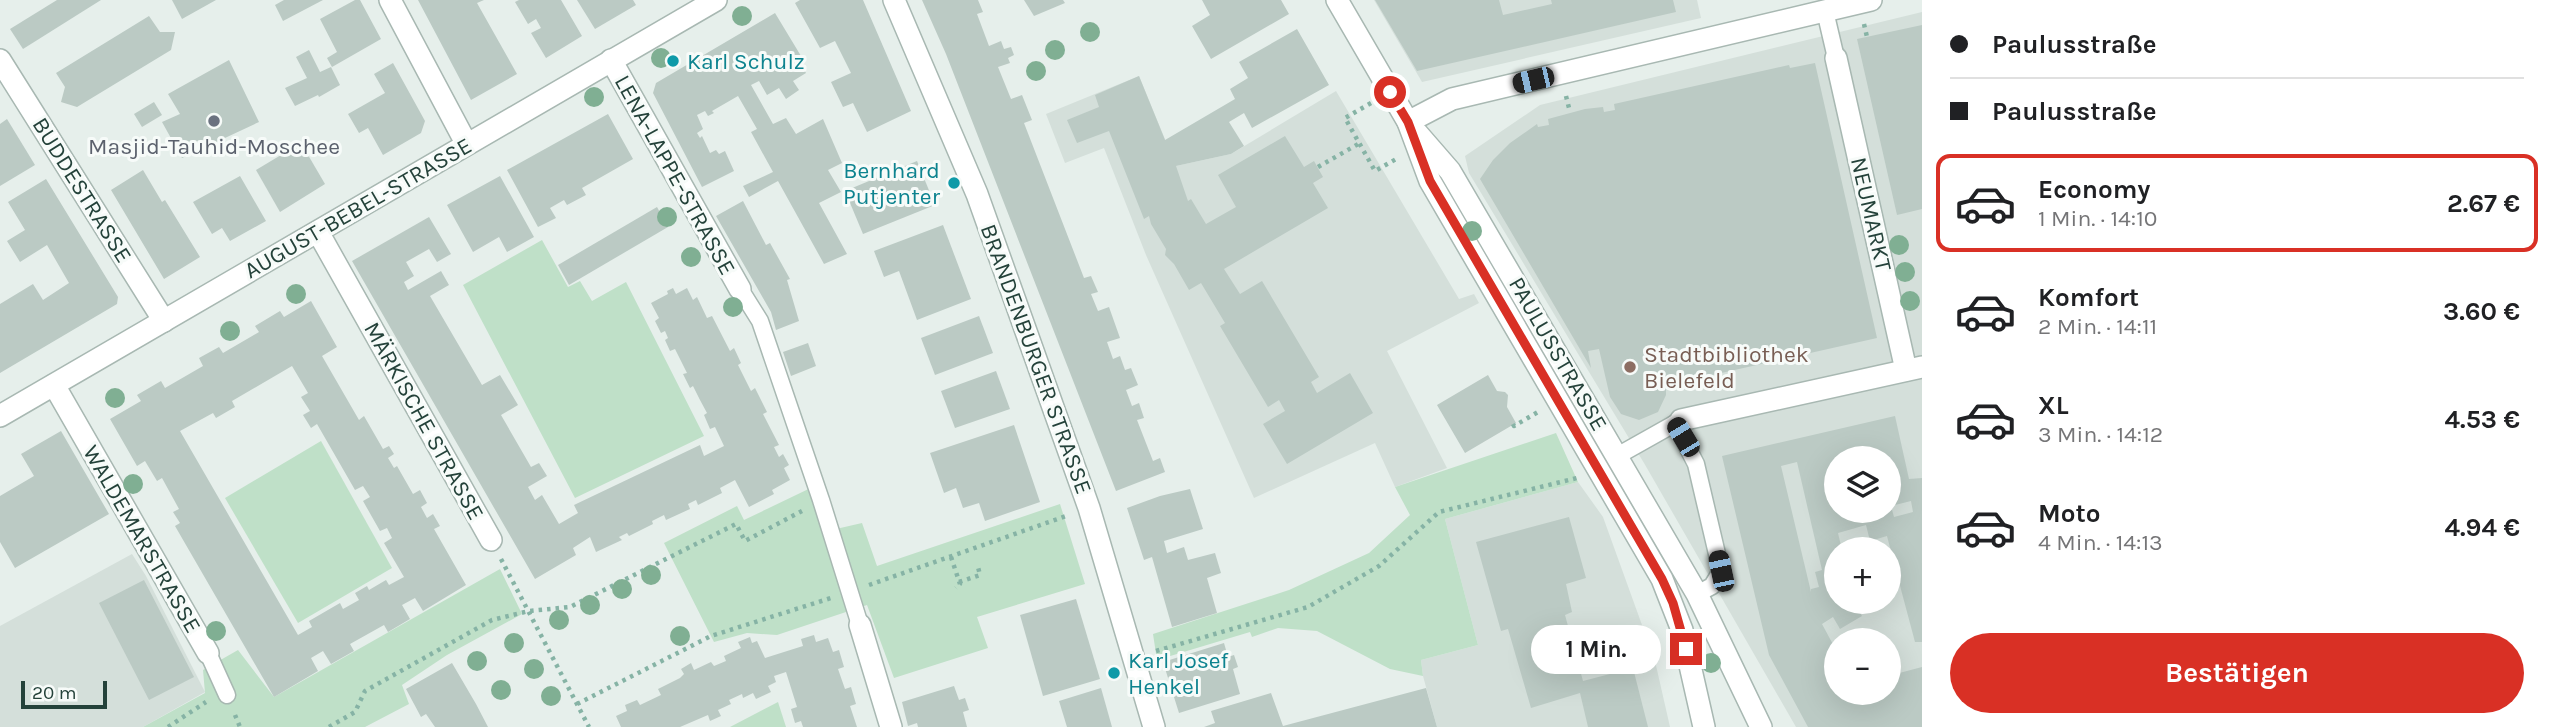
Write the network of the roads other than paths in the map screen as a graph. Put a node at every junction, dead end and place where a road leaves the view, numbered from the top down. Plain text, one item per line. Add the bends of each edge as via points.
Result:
1 (390, 0) edge
2 (716, 0) edge
3 (894, 0) edge
4 (1337, 0) edge
5 (1871, 0) edge
6 (1825, 10) junction
7 (1836, 58) joint
8 (0, 60) edge
9 (611, 60) junction
10 (1408, 122) junction
11 (466, 144) junction
12 (318, 232) junction
13 (740, 289) joint
14 (164, 321) junction
15 (1914, 369) edge
16 (54, 385) junction
17 (0, 416) edge
18 (1678, 421) junction
19 (1617, 456) junction
20 (491, 540) road end
21 (1697, 594) junction
22 (1673, 603) junction
23 (860, 625) joint
24 (208, 653) joint
25 (227, 695) road end
26 (891, 727) edge
27 (1154, 727) edge
28 (1704, 727) edge
29 (1761, 727) edge

1 - 11 street
2 - 9 street, AUGUST-BEBEL-STRASSE
3 - 27 street, BRANDENBURGER STRASSE via 977,194 1089,508
4 - 10 street, PAULUSSTRASSE
5 - 6 street
6 - 7 lane
6 - 10 street via 1452,99
7 - 15 street, NEUMARKT
8 - 14 street, BUDDESTRASSE
9 - 11 street, AUGUST-BEBEL-STRASSE
9 - 13 street, LENA-LAPPE-STRASSE
10 - 19 street, PAULUSSTRASSE via 1450,171
10 - 22 street, PAULUSSTRASSE via 1430,181
11 - 12 street, AUGUST-BEBEL-STRASSE
12 - 14 street, AUGUST-BEBEL-STRASSE
12 - 20 street, MÄRKISCHE STRASSE
13 - 23 lane via 760,321
14 - 16 street, AUGUST-BEBEL-STRASSE
15 - 18 street, NEUMARKT
16 - 17 street, AUGUST-BEBEL-STRASSE
16 - 24 street, WALDEMARSTRASSE
18 - 19 lane
18 - 21 lane via 1696,464 1721,571 1712,586
19 - 21 street, PAULUSSTRASSE
21 - 22 street
21 - 29 street, PAULUSSTRASSE
22 - 28 street, PAULUSSTRASSE
23 - 26 street
24 - 25 lane, WALDEMARSTRASSE

